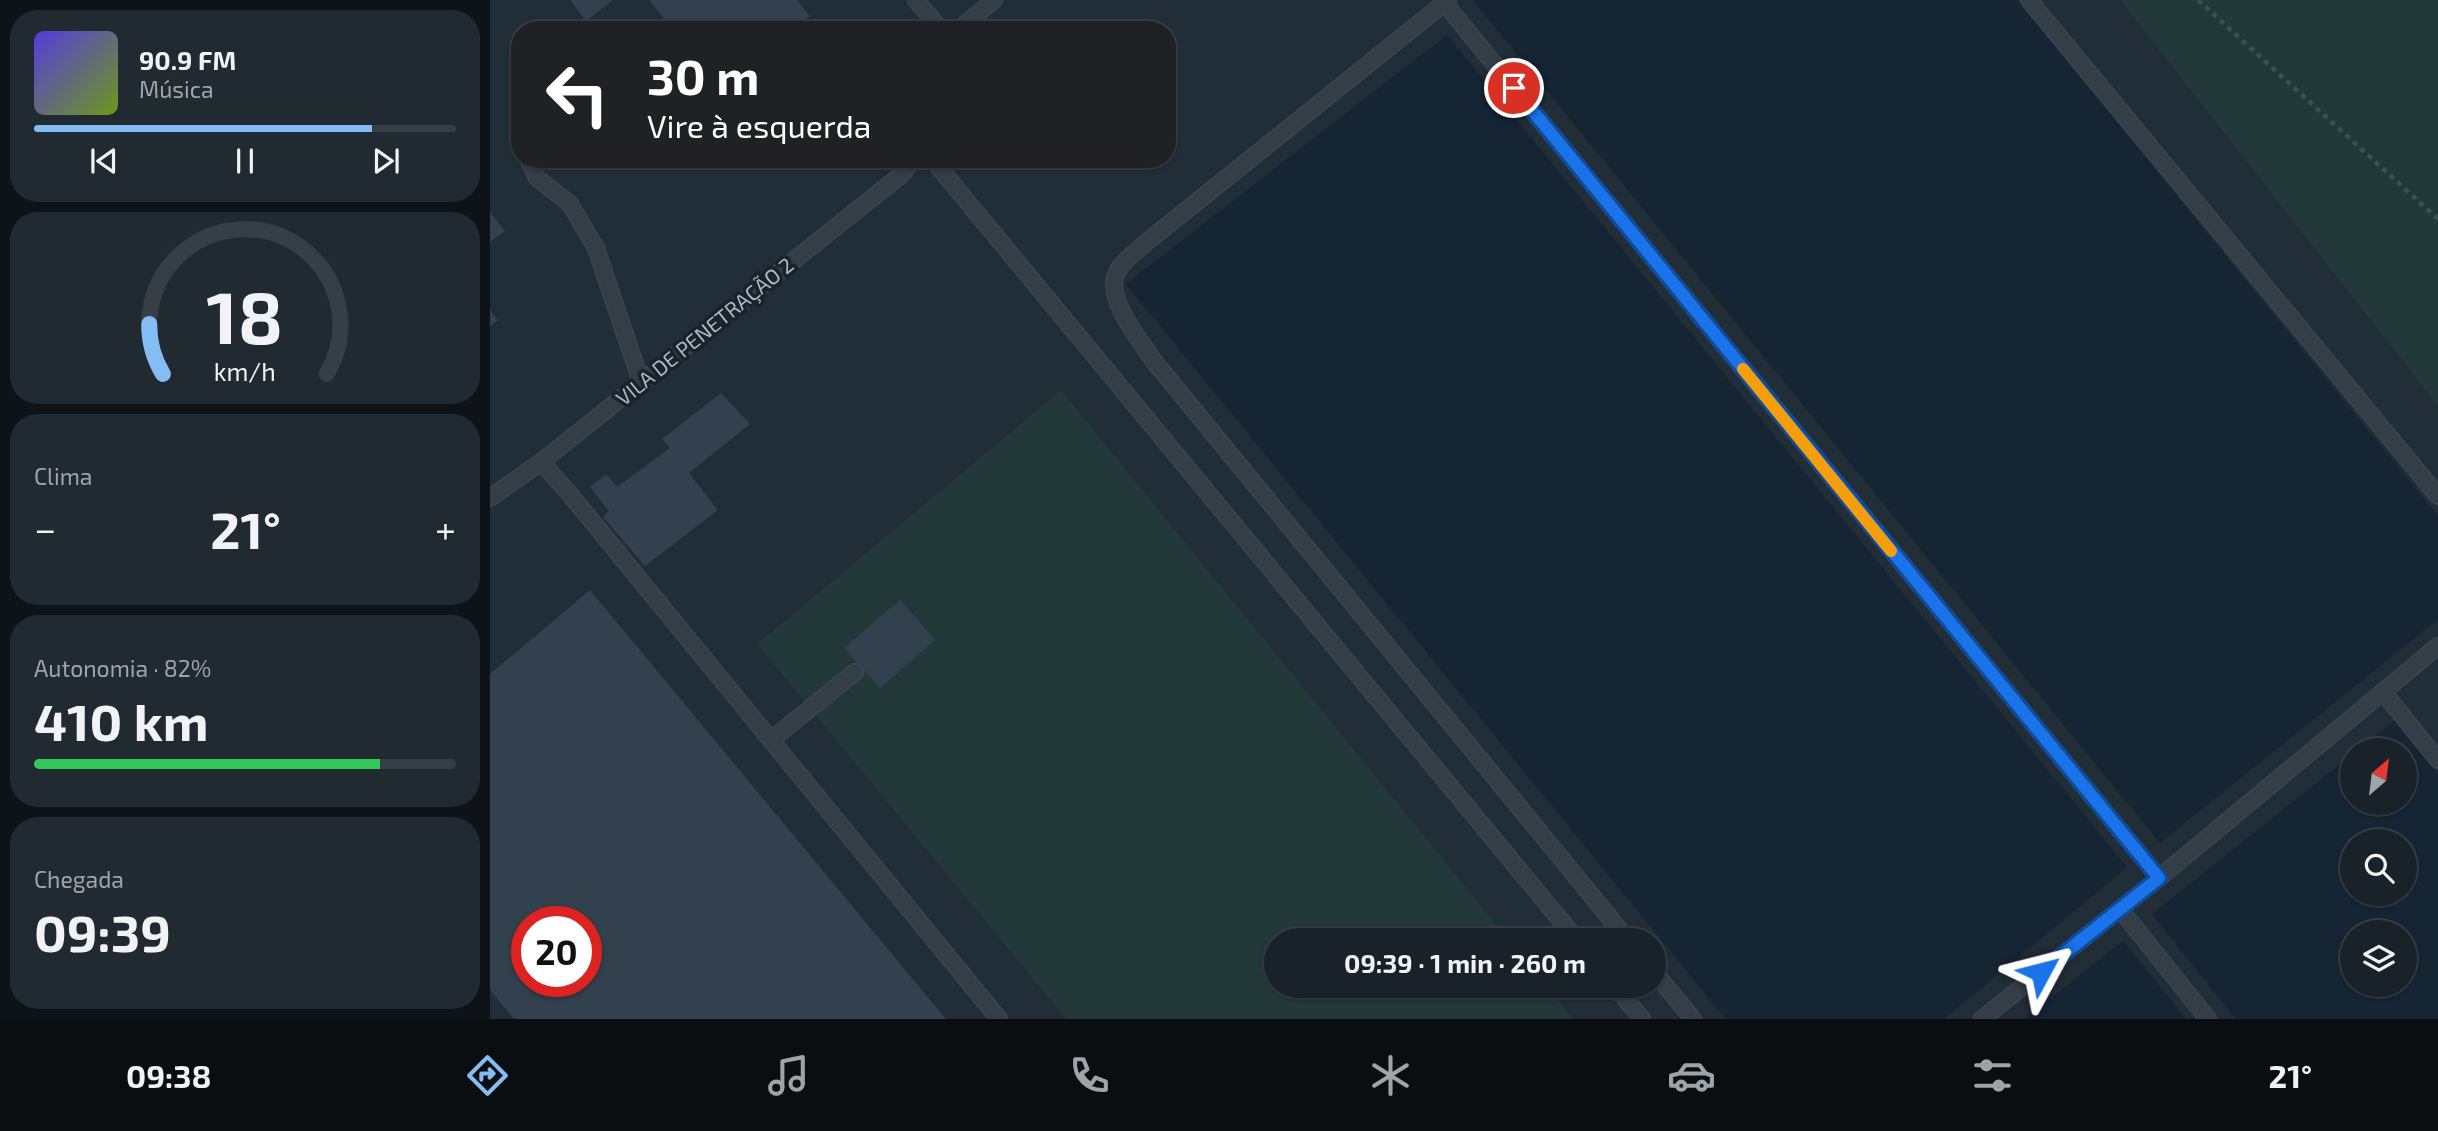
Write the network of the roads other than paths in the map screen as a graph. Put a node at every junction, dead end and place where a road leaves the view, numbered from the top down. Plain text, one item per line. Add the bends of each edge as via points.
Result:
1 (916, 0) edge
2 (994, 0) edge
3 (2029, 0) edge
4 (1445, 1) edge
5 (934, 21) edge
6 (969, 21) edge
7 (532, 168) edge
8 (907, 168) edge
9 (939, 168) edge
10 (642, 382) junction
11 (541, 462) junction
12 (2438, 496) edge
13 (490, 498) edge
14 (2438, 646) edge
15 (855, 672) dead end
16 (2383, 692) junction
17 (771, 740) junction
18 (2438, 760) edge
19 (2159, 878) junction
20 (2120, 909) junction
21 (1567, 928) edge
22 (1618, 928) edge
23 (1666, 986) edge
24 (1625, 998) edge
25 (999, 1019) edge
26 (1642, 1019) edge
27 (1693, 1019) edge
28 (1982, 1019) edge
29 (2208, 1019) edge

1 - 5 lane
2 - 6 lane
3 - 12 lane
4 - 19 lane
4 - 22 lane via 1148,241 1121,267 1114,290 1119,307 1153,360
7 - 10 lane via 537,178 570,204 596,248
8 - 10 lane, VILA DE PENETRAÇÃO 2
9 - 21 lane
10 - 11 lane, VILA DE PENETRAÇÃO 2
11 - 13 lane, VILA DE PENETRAÇÃO 2
11 - 17 lane
14 - 16 lane
15 - 17 lane
16 - 18 lane
16 - 19 lane
17 - 25 lane
19 - 20 lane
20 - 28 lane
20 - 29 lane
23 - 27 lane
24 - 26 lane

